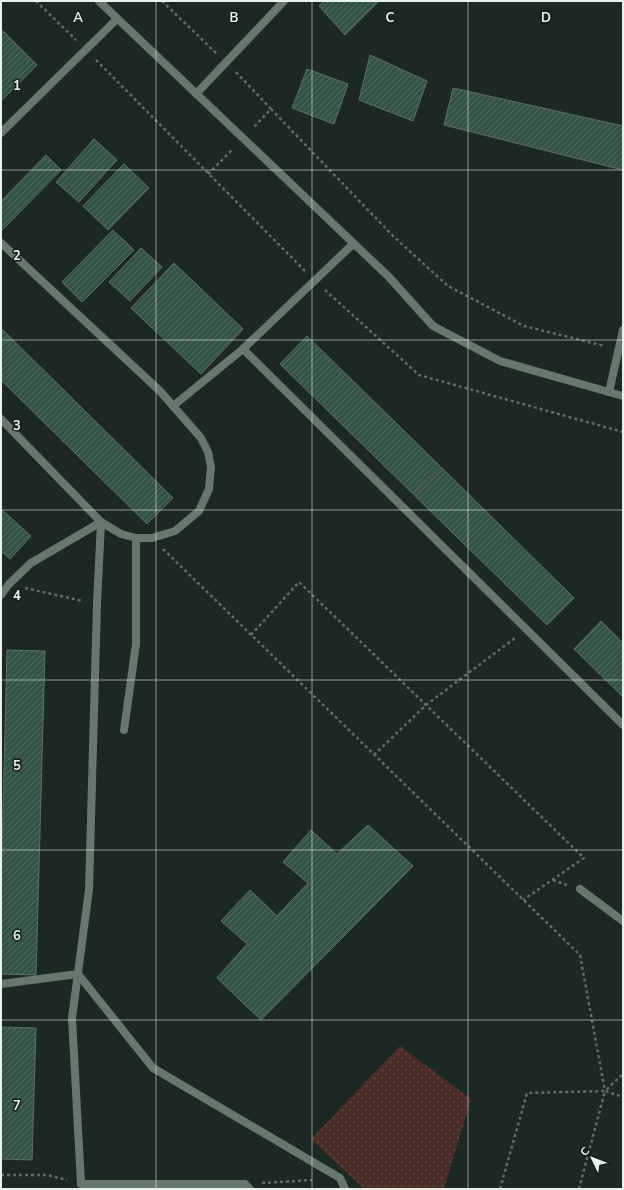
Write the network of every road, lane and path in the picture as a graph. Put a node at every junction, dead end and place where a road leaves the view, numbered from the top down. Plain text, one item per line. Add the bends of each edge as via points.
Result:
1 (36, 1) edge
2 (99, 1) edge
3 (162, 1) edge
4 (284, 1) edge
5 (117, 19) junction
6 (86, 50) junction
7 (226, 62) junction
8 (196, 94) junction
9 (271, 109) dead end
10 (1, 133) edge
11 (1, 243) edge
12 (353, 244) junction
13 (623, 330) edge
14 (243, 349) junction
15 (618, 349) junction
16 (609, 392) junction
17 (623, 396) edge
18 (172, 406) junction
19 (1, 418) edge
20 (101, 522) junction
21 (136, 538) junction
22 (152, 538) junction
23 (9, 584) junction
24 (1, 595) edge
25 (97, 604) junction
26 (527, 630) junction
27 (251, 635) junction
28 (426, 705) junction
29 (623, 725) edge
30 (124, 730) dead end
31 (374, 755) junction
32 (580, 889) dead end
33 (523, 900) junction
34 (623, 920) edge
35 (78, 974) junction
36 (1, 984) edge
37 (623, 1074) edge
38 (606, 1091) junction
39 (623, 1097) edge
40 (1, 1175) edge
41 (340, 1178) junction
42 (81, 1184) junction
43 (248, 1186) edge
44 (345, 1189) edge
45 (500, 1189) edge
46 (579, 1189) edge

1 - 6 path
2 - 5 street
3 - 7 path
4 - 7 street
5 - 6 street
5 - 8 street
6 - 10 street
7 - 8 street
8 - 12 street
9 - 15 path via 393,236 448,286 524,326
11 - 18 street via 160,391
12 - 14 street
12 - 16 street via 389,277 433,326 500,361
13 - 15 street
14 - 18 street
14 - 26 street
15 - 16 street
16 - 17 street
18 - 22 street via 201,438 208,452 211,467 209,489 199,511 175,531
19 - 20 street
20 - 21 street via 121,534
20 - 23 street via 31,563
20 - 25 street
21 - 22 street
21 - 30 street via 136,644
22 - 27 path
23 - 24 street
23 - 25 path
25 - 35 street via 89,890
26 - 28 path
26 - 29 street
27 - 28 path via 299,582
27 - 31 path
28 - 31 path
28 - 33 path via 584,858
31 - 33 path
32 - 34 street
33 - 38 path via 580,955
35 - 36 street
35 - 41 street via 153,1068
35 - 42 street via 72,1018
37 - 38 path
38 - 39 path
38 - 45 path via 528,1093
38 - 46 path
40 - 42 path via 47,1176
41 - 43 path
41 - 44 street
42 - 43 street

